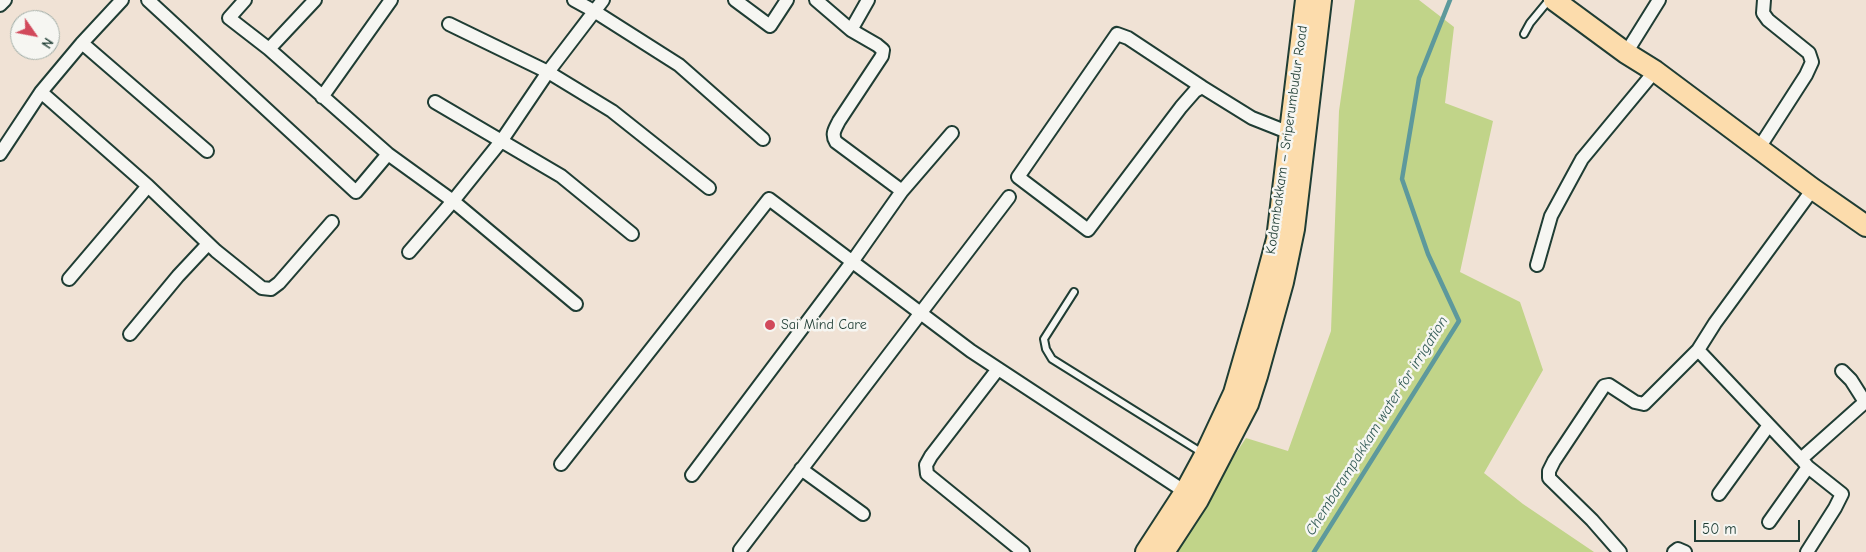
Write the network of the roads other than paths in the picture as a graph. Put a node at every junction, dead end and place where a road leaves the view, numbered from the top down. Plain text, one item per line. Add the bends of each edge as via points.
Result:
1 (5, 0) edge
2 (122, 0) edge
3 (148, 0) edge
4 (245, 0) edge
5 (315, 0) edge
6 (391, 0) edge
7 (574, 0) edge
8 (603, 0) edge
9 (735, 0) edge
10 (787, 0) edge
11 (816, 0) edge
12 (868, 0) edge
13 (1306, 0) edge
14 (1321, 0) edge
15 (1549, 0) edge
16 (1554, 0) edge
17 (1659, 0) edge
18 (1764, 0) edge
19 (0, 5) edge
20 (594, 11) junction
21 (449, 24) dead end
22 (851, 30) junction
23 (1524, 34) dead end
24 (82, 42) junction
25 (268, 49) junction
26 (1626, 53) junction
27 (1655, 71) junction
28 (548, 72) junction
29 (1202, 87) junction
30 (41, 92) junction
31 (322, 97) junction
32 (435, 102) dead end
33 (952, 133) dead end
34 (1297, 136) junction
35 (763, 139) dead end
36 (502, 140) junction
37 (1759, 148) junction
38 (207, 151) dead end
39 (0, 154) edge
40 (388, 154) junction
41 (148, 186) junction
42 (709, 188) dead end
43 (1813, 190) junction
44 (902, 191) junction
45 (1010, 197) dead end
46 (453, 201) junction
47 (332, 222) dead end
48 (1866, 226) edge
49 (632, 234) dead end
50 (208, 244) junction
51 (409, 252) dead end
52 (852, 262) junction
53 (1537, 265) dead end
54 (69, 279) dead end
55 (1074, 292) dead end
56 (576, 304) dead end
57 (921, 312) junction
58 (130, 334) dead end
59 (1698, 350) junction
60 (998, 369) junction
61 (1842, 371) dead end
62 (1768, 424) junction
63 (1205, 455) junction
64 (1805, 463) junction
65 (561, 464) dead end
66 (801, 470) junction
67 (692, 475) dead end
68 (1719, 494) dead end
69 (1191, 496) junction
70 (863, 514) dead end
71 (1769, 522) dead end
72 (740, 550) dead end
73 (1023, 552) edge
74 (1146, 552) edge
75 (1164, 552) edge
76 (1620, 552) edge
77 (1674, 552) edge
78 (1684, 552) edge
79 (1807, 552) edge

1 - 19 street
2 - 24 street
3 - 40 street via 356,192
4 - 25 street via 230,18
5 - 25 street
6 - 31 street
7 - 20 street
8 - 20 street
9 - 10 street via 770,26
11 - 22 street
12 - 22 street
13 - 34 main road, Kodambakkam – Sriperumbudur Road
14 - 34 main road, Kodambakkam – Sriperumbudur Road
15 - 23 lane
16 - 26 main road
17 - 26 street
18 - 37 street via 1763,13 1768,20 1809,53 1812,62
20 - 28 street
20 - 35 street via 679,65
21 - 28 street
22 - 44 street via 878,45 883,50 882,56 833,132 833,137
24 - 30 street
24 - 38 street
25 - 31 street
26 - 27 main road
27 - 37 main road
27 - 53 street via 1582,159 1551,216
28 - 36 street
28 - 42 street via 612,111
29 - 29 street via 1189,97 1088,230 1018,177 1117,34
29 - 34 street via 1252,118
30 - 39 street
30 - 41 street
31 - 40 street
32 - 36 street
33 - 44 street
34 - 63 main road, Kodambakkam – Sriperumbudur Road via 1277,239 1234,393
34 - 69 main road, Kodambakkam – Sriperumbudur Road via 1294,229 1257,376 1248,404
36 - 46 street
36 - 49 street via 561,176
37 - 43 main road
40 - 46 street
41 - 50 street
41 - 54 street
43 - 48 main road
43 - 59 street
44 - 52 street
45 - 57 street
46 - 51 street
46 - 56 street
47 - 50 street via 279,283 270,289 262,288
50 - 58 street
52 - 57 street
52 - 65 street via 769,199
52 - 67 street
55 - 63 lane via 1044,339 1052,359
57 - 60 street
57 - 66 street
59 - 62 street
59 - 76 street via 1644,404 1635,402 1609,385 1604,386 1550,471 1549,478
60 - 69 street
60 - 73 street via 926,465 928,474 942,488
61 - 64 street via 1865,402
62 - 64 street
62 - 68 street
63 - 69 main road, Kodambakkam – Sriperumbudur Road
64 - 71 street
64 - 79 street via 1842,494
66 - 70 street
66 - 72 street
69 - 74 main road, Kodambakkam – Sriperumbudur Road
69 - 75 main road, Kodambakkam – Sriperumbudur Road
77 - 78 street via 1678,549

